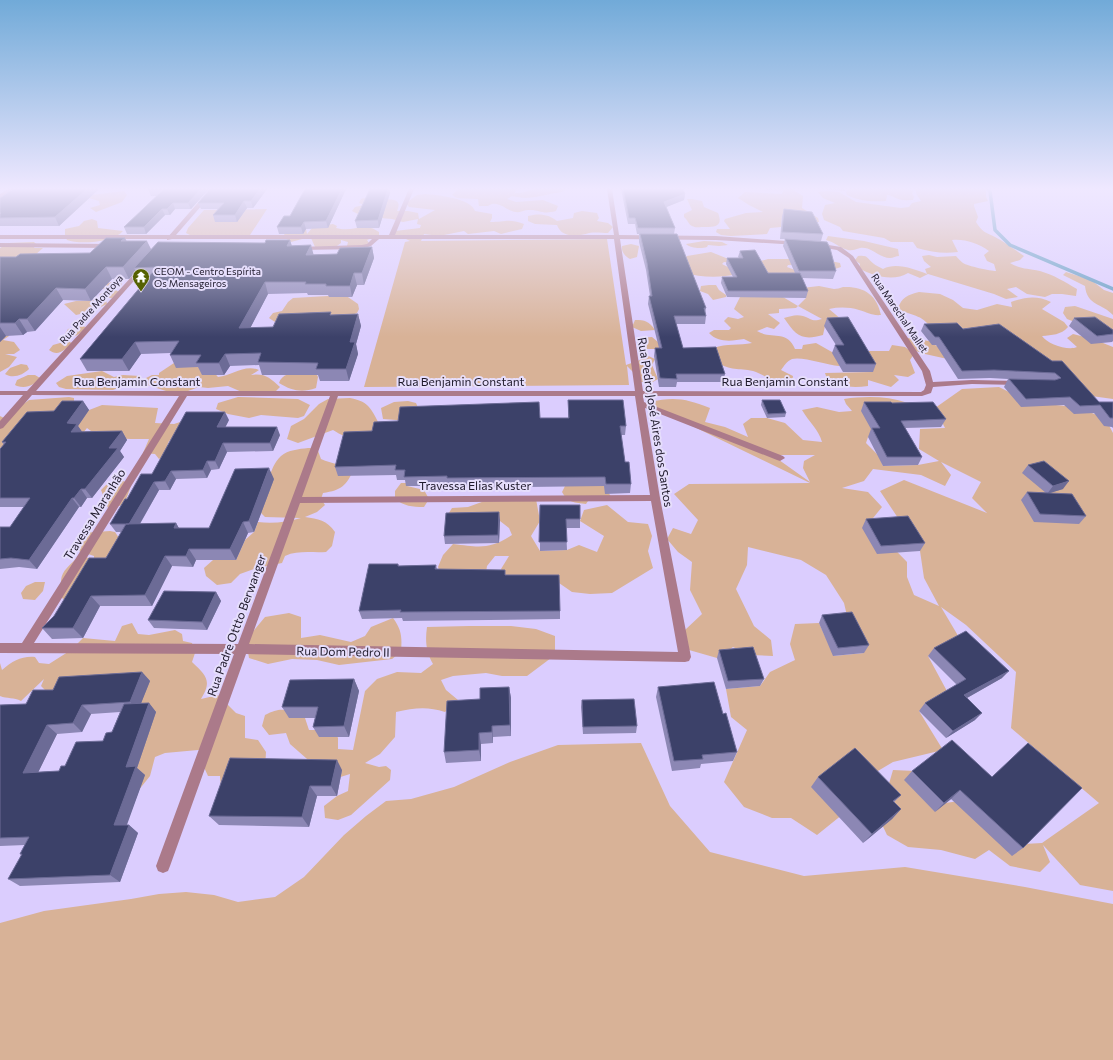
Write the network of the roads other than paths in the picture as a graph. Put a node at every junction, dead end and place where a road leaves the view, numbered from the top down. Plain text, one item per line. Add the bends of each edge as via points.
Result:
1 (170, 238) edge
2 (376, 238) edge
3 (617, 238) edge
4 (723, 238) edge
5 (804, 244) edge
6 (811, 244) edge
7 (0, 245) edge
8 (115, 246) edge
9 (162, 246) edge
10 (294, 248) edge
11 (151, 259) edge
12 (1028, 384) edge
13 (930, 385) junction
14 (0, 393) edge
15 (30, 393) junction
16 (639, 393) junction
17 (184, 394) junction
18 (335, 394) junction
19 (640, 403) junction
20 (0, 426) edge
21 (780, 458) dead end
22 (655, 498) junction
23 (295, 500) junction
24 (0, 648) edge
25 (25, 648) junction
26 (242, 649) junction
27 (685, 657) joint
28 (163, 866) dead end

1 - 9 street
2 - 10 street via 369,245 362,247
3 - 16 street, Rua Pedro José Aires dos Santos
4 - 5 street
6 - 13 street, Rua Marechal Mallet via 838,247 846,251 914,350 926,371
7 - 8 street
11 - 15 street, Rua Padre Montoya
12 - 13 street via 972,382
13 - 16 street, Rua Benjamin Constant via 928,391 922,394
14 - 15 street, Rua Benjamin Constant
15 - 17 street, Rua Benjamin Constant
15 - 20 street, Rua Padre Montoya
16 - 18 street, Rua Benjamin Constant
16 - 19 street, Rua Pedro José Aires dos Santos
17 - 18 street, Rua Benjamin Constant
17 - 25 street, Travessa Maranhão
18 - 23 street, Rua Padre Ottto Berwanger
19 - 21 street
19 - 22 street, Rua Pedro José Aires dos Santos
22 - 23 street, Travessa Elias Kuster
22 - 27 street, Rua Pedro José Aires dos Santos
23 - 26 street, Rua Padre Ottto Berwanger
24 - 25 street, Rua Dom Pedro II
25 - 26 street, Rua Dom Pedro II
26 - 27 street, Rua Dom Pedro II
26 - 28 street, Rua Padre Ottto Berwanger

